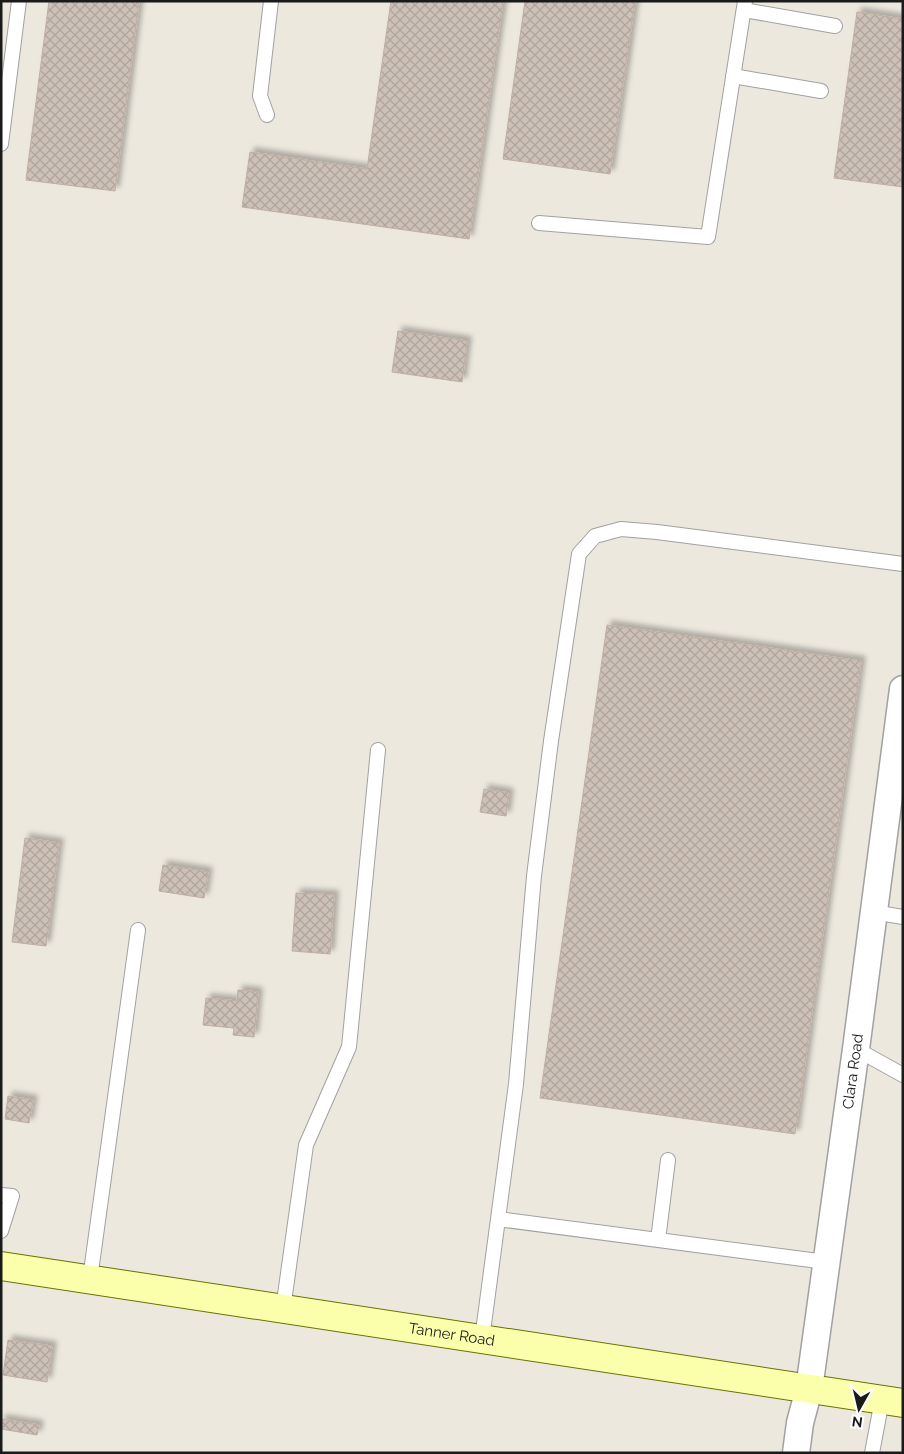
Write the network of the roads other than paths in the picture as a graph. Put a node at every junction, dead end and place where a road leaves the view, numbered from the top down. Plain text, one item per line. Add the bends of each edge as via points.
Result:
1 (19, 1) edge
2 (271, 1) edge
3 (744, 5) edge
4 (835, 26) dead end
5 (734, 76) junction
6 (821, 91) dead end
7 (267, 114) dead end
8 (1, 144) edge
9 (539, 223) dead end
10 (903, 564) edge
11 (903, 689) edge
12 (900, 724) edge
13 (378, 750) dead end
14 (873, 912) junction
15 (903, 917) edge
16 (138, 930) dead end
17 (856, 1049) junction
18 (903, 1075) edge
19 (668, 1160) dead end
20 (1, 1195) edge
21 (498, 1219) junction
22 (1, 1231) edge
23 (658, 1240) junction
24 (826, 1262) junction
25 (1, 1266) edge
26 (90, 1279) junction
27 (283, 1309) junction
28 (482, 1339) junction
29 (809, 1389) junction
30 (892, 1402) edge
31 (796, 1453) edge
32 (872, 1453) edge

1 - 8 lane
2 - 7 lane via 260,96
3 - 4 lane
3 - 5 lane
5 - 6 lane
5 - 9 lane via 708,237
10 - 21 lane via 622,529 595,536 579,554 535,867 516,1084
11 - 12 street, Clara Road
12 - 14 street, Clara Road
13 - 27 lane via 348,1047 306,1145
14 - 15 lane
14 - 17 street, Clara Road
16 - 26 lane
17 - 18 lane
17 - 24 street, Clara Road
19 - 23 lane
20 - 22 lane via 12,1196
21 - 23 lane
21 - 28 lane
23 - 24 lane
24 - 29 street, Clara Road
25 - 26 main road, Tanner Road
26 - 27 main road, Tanner Road
27 - 28 main road, Tanner Road
28 - 29 main road, Tanner Road
29 - 30 main road, Tanner Road
29 - 31 street, Clara Road
30 - 32 lane

